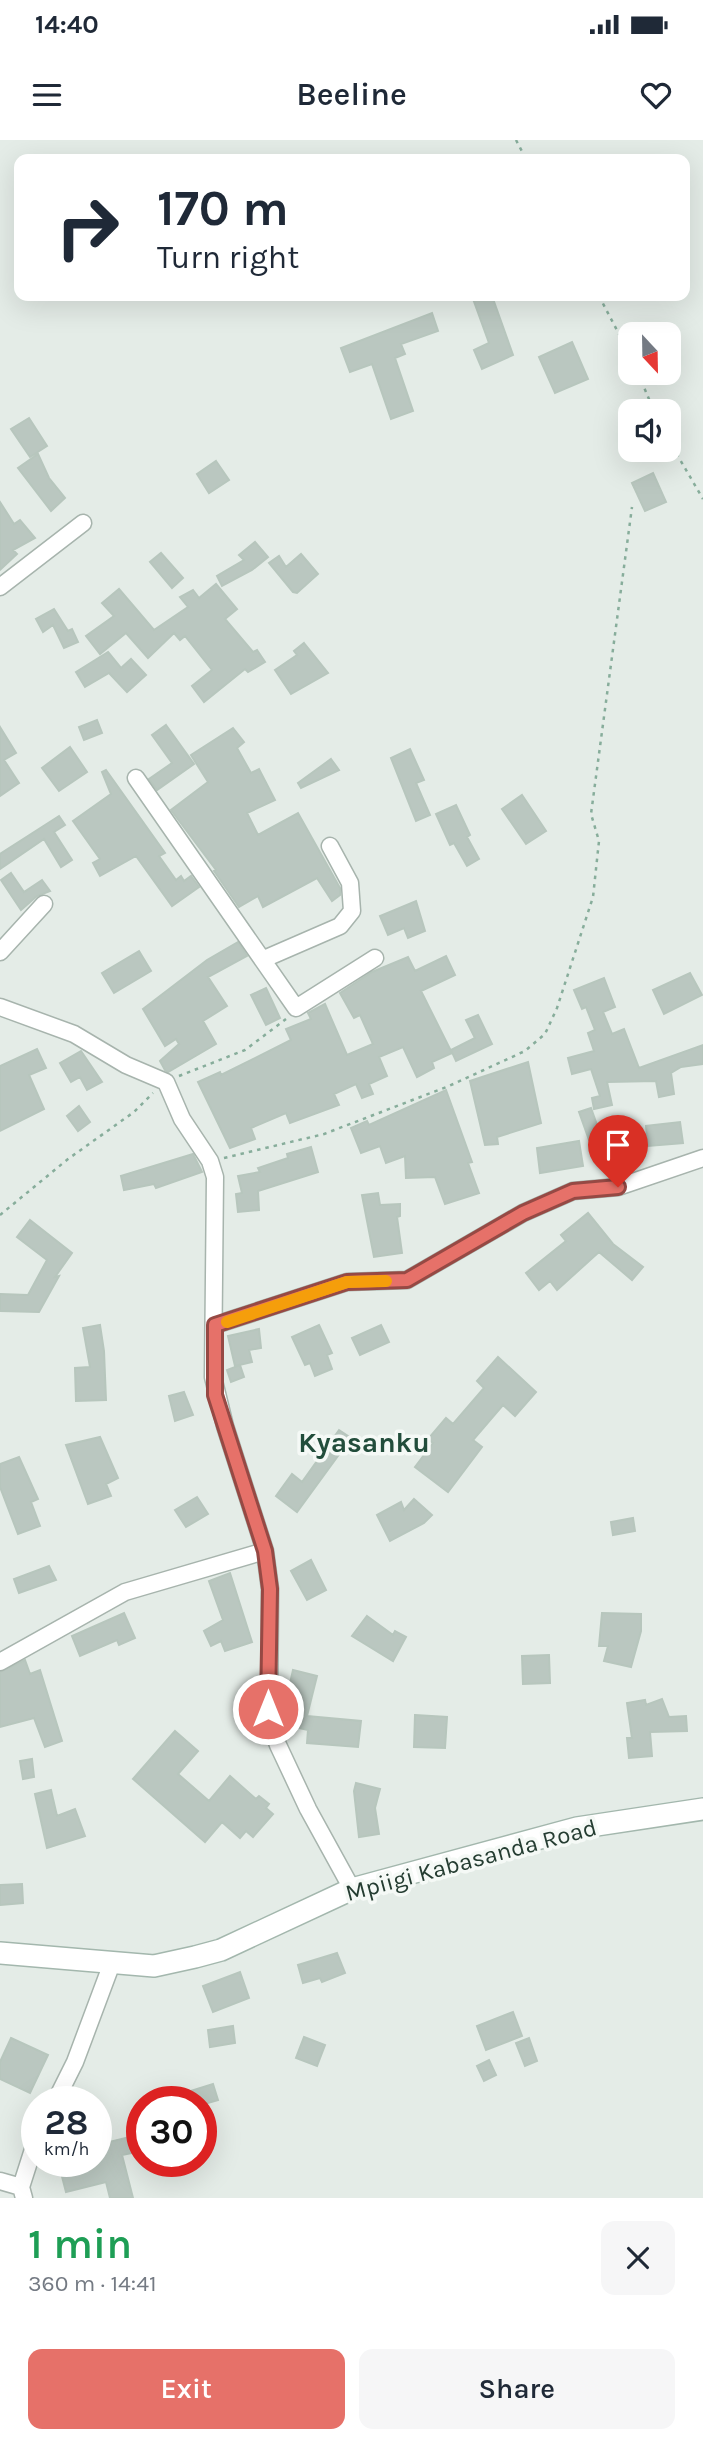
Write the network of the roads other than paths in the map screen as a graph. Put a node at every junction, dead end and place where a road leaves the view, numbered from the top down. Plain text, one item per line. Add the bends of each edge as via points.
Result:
1 (83, 523) dead end
2 (0, 586) edge
3 (136, 778) dead end
4 (330, 846) dead end
5 (44, 904) dead end
6 (0, 952) edge
7 (375, 958) dead end
8 (264, 959) junction
9 (0, 1007) edge
10 (703, 1158) edge
11 (215, 1325) junction
12 (265, 1551) junction
13 (0, 1662) edge
14 (703, 1809) edge
15 (352, 1889) junction
16 (0, 1954) edge
17 (112, 1964) junction
18 (63, 2086) edge
19 (0, 2181) edge
20 (23, 2193) edge

1 - 2 street
3 - 8 street
4 - 8 street via 349,883 352,911 340,926
5 - 6 street
7 - 8 street via 296,1008
9 - 11 street via 74,1034 166,1082 182,1119 210,1161 216,1200
10 - 11 street via 618,1187 573,1191 523,1213 407,1280 347,1282
11 - 12 street via 215,1395
12 - 13 street via 125,1592
12 - 15 street via 270,1589 272,1730
14 - 15 main road, Mpiigi Kabasanda Road via 577,1828
15 - 17 main road, Mpiigi Kabasanda Road via 221,1950 154,1966
16 - 17 main road, Mpiigi Kabasanda Road
17 - 18 street
19 - 20 street

